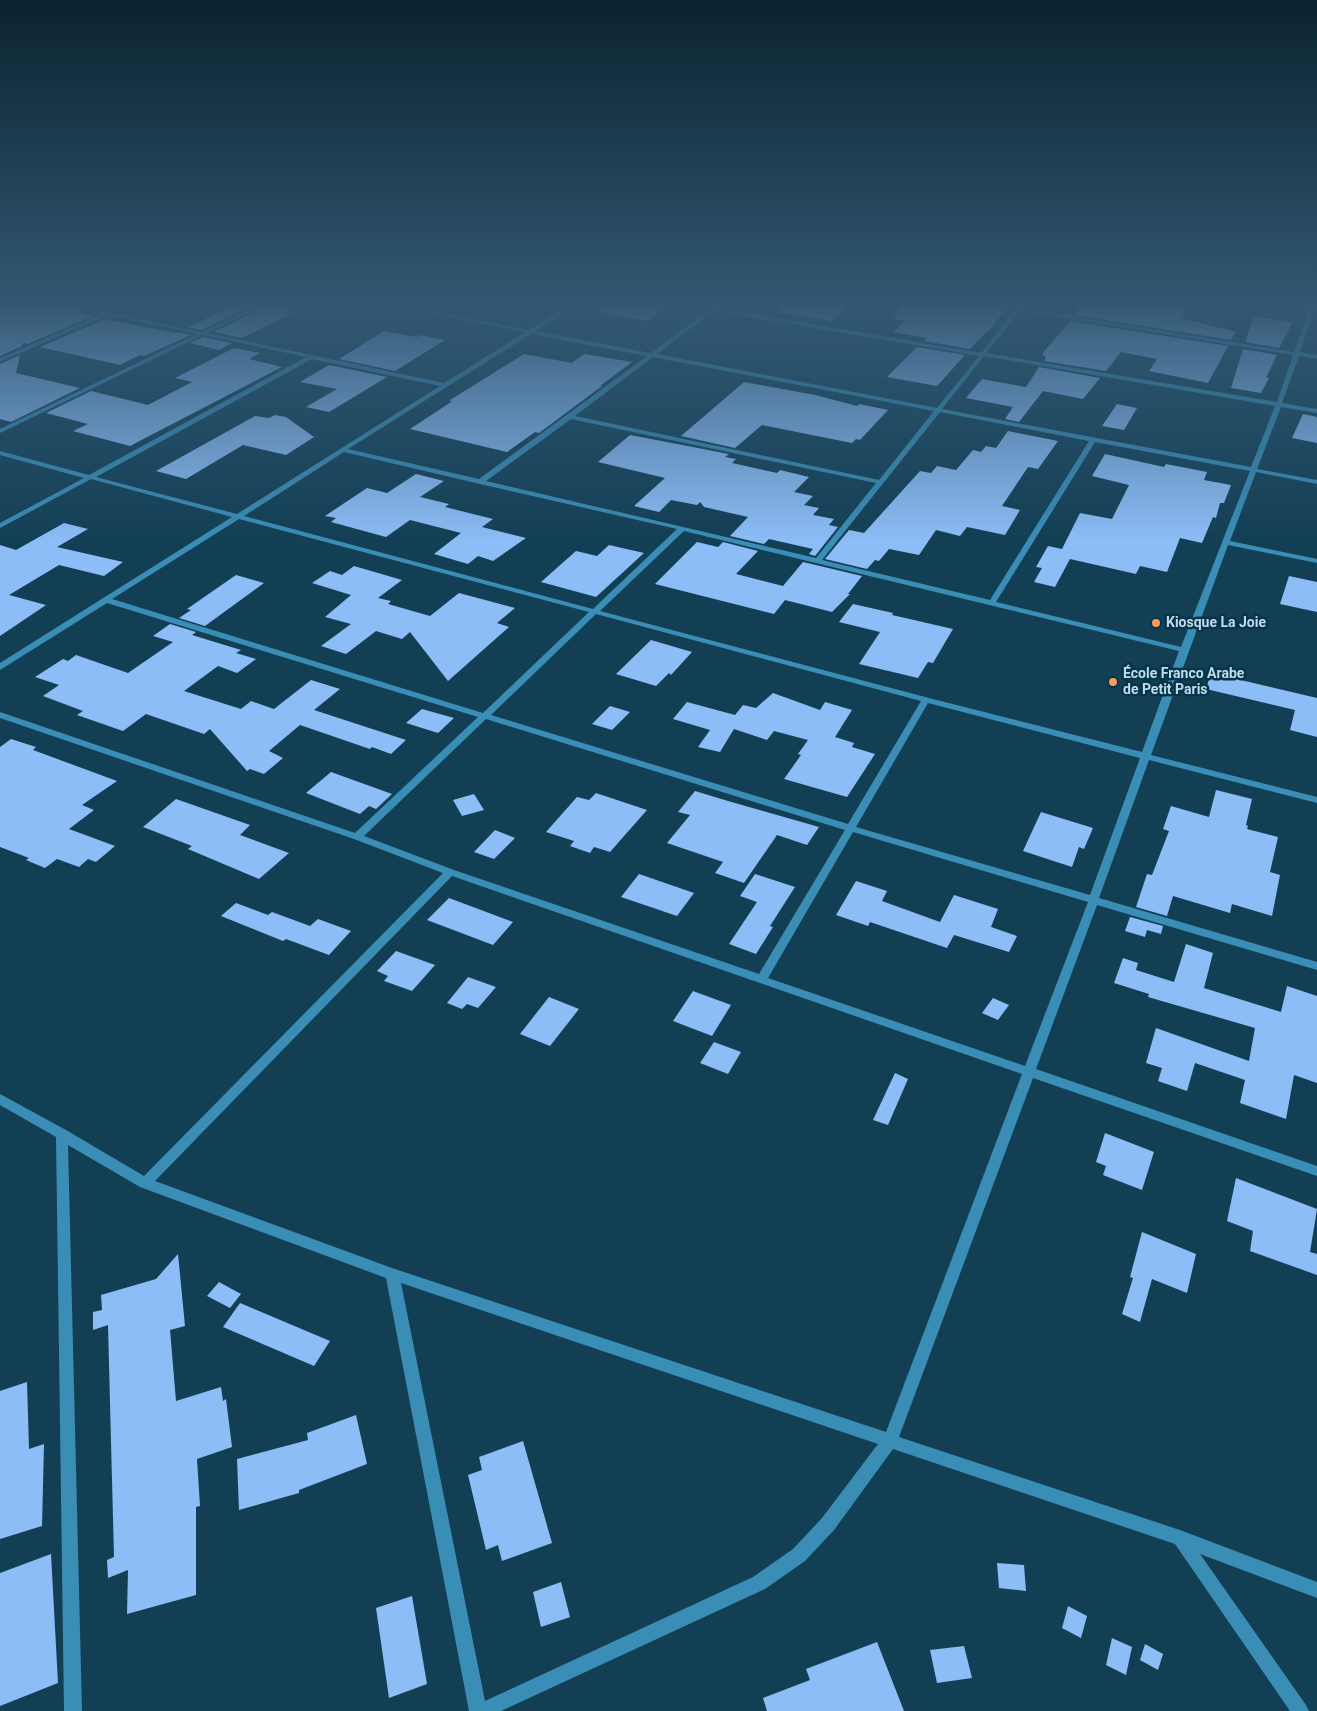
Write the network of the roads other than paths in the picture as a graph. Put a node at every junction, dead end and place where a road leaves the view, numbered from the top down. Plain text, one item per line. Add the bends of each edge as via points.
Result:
1 (100, 383) edge
2 (263, 383) edge
3 (436, 383) edge
4 (449, 383) edge
5 (615, 383) edge
6 (793, 383) edge
7 (960, 383) edge
8 (1154, 383) edge
9 (1286, 383) edge
10 (446, 385) junction
11 (1279, 404) junction
12 (938, 410) junction
13 (1317, 411) edge
14 (570, 418) junction
15 (0, 431) edge
16 (1093, 440) junction
17 (343, 450) junction
18 (0, 454) edge
19 (1253, 470) junction
20 (90, 477) junction
21 (480, 482) junction
22 (880, 482) junction
23 (1317, 482) edge
24 (237, 517) junction
25 (0, 526) edge
26 (682, 528) junction
27 (1225, 542) junction
28 (818, 560) junction
29 (1317, 561) edge
30 (106, 600) junction
31 (992, 603) junction
32 (595, 612) junction
33 (1184, 650) junction
34 (0, 667) edge
35 (926, 700) junction
36 (0, 716) edge
37 (484, 716) junction
38 (1146, 755) junction
39 (1317, 800) edge
40 (850, 828) junction
41 (357, 837) junction
42 (450, 872) junction
43 (1093, 901) junction
44 (1317, 966) edge
45 (762, 978) junction
46 (1028, 1072) junction
47 (0, 1099) edge
48 (62, 1134) junction
49 (1317, 1171) edge
50 (145, 1183) junction
51 (392, 1274) junction
52 (890, 1441) junction
53 (1180, 1538) junction
54 (1317, 1590) edge
55 (73, 1711) edge
56 (478, 1711) edge
57 (482, 1711) edge
58 (1300, 1711) edge

1 - 15 street
2 - 20 street
3 - 10 street
4 - 10 street
5 - 14 street
6 - 12 street
7 - 12 street
8 - 11 street
9 - 11 street
10 - 17 street
11 - 13 street
11 - 19 street
12 - 16 street
12 - 22 street
14 - 21 street
14 - 22 street
16 - 19 street
16 - 31 street
17 - 21 street
17 - 24 street
18 - 20 street
19 - 23 street
19 - 27 street
20 - 24 street
20 - 25 street
21 - 26 street
22 - 28 street
24 - 30 street
24 - 32 street
26 - 28 street
26 - 32 street
27 - 29 street
27 - 33 street
28 - 31 street
30 - 34 street
30 - 37 street
31 - 33 street
32 - 35 street
32 - 37 street
33 - 38 street
35 - 38 street
35 - 40 street
36 - 41 street
37 - 40 street
37 - 41 street
38 - 39 street
38 - 43 street
40 - 43 street
40 - 45 street
41 - 42 street
42 - 45 street
42 - 50 street
43 - 44 street
43 - 46 street
45 - 46 street
46 - 49 street
46 - 52 street
47 - 48 street
48 - 50 street
48 - 55 street
50 - 51 street
51 - 52 street
51 - 56 street
52 - 53 street
52 - 57 street via 828,1524 799,1555 759,1582
53 - 54 street
53 - 58 street

